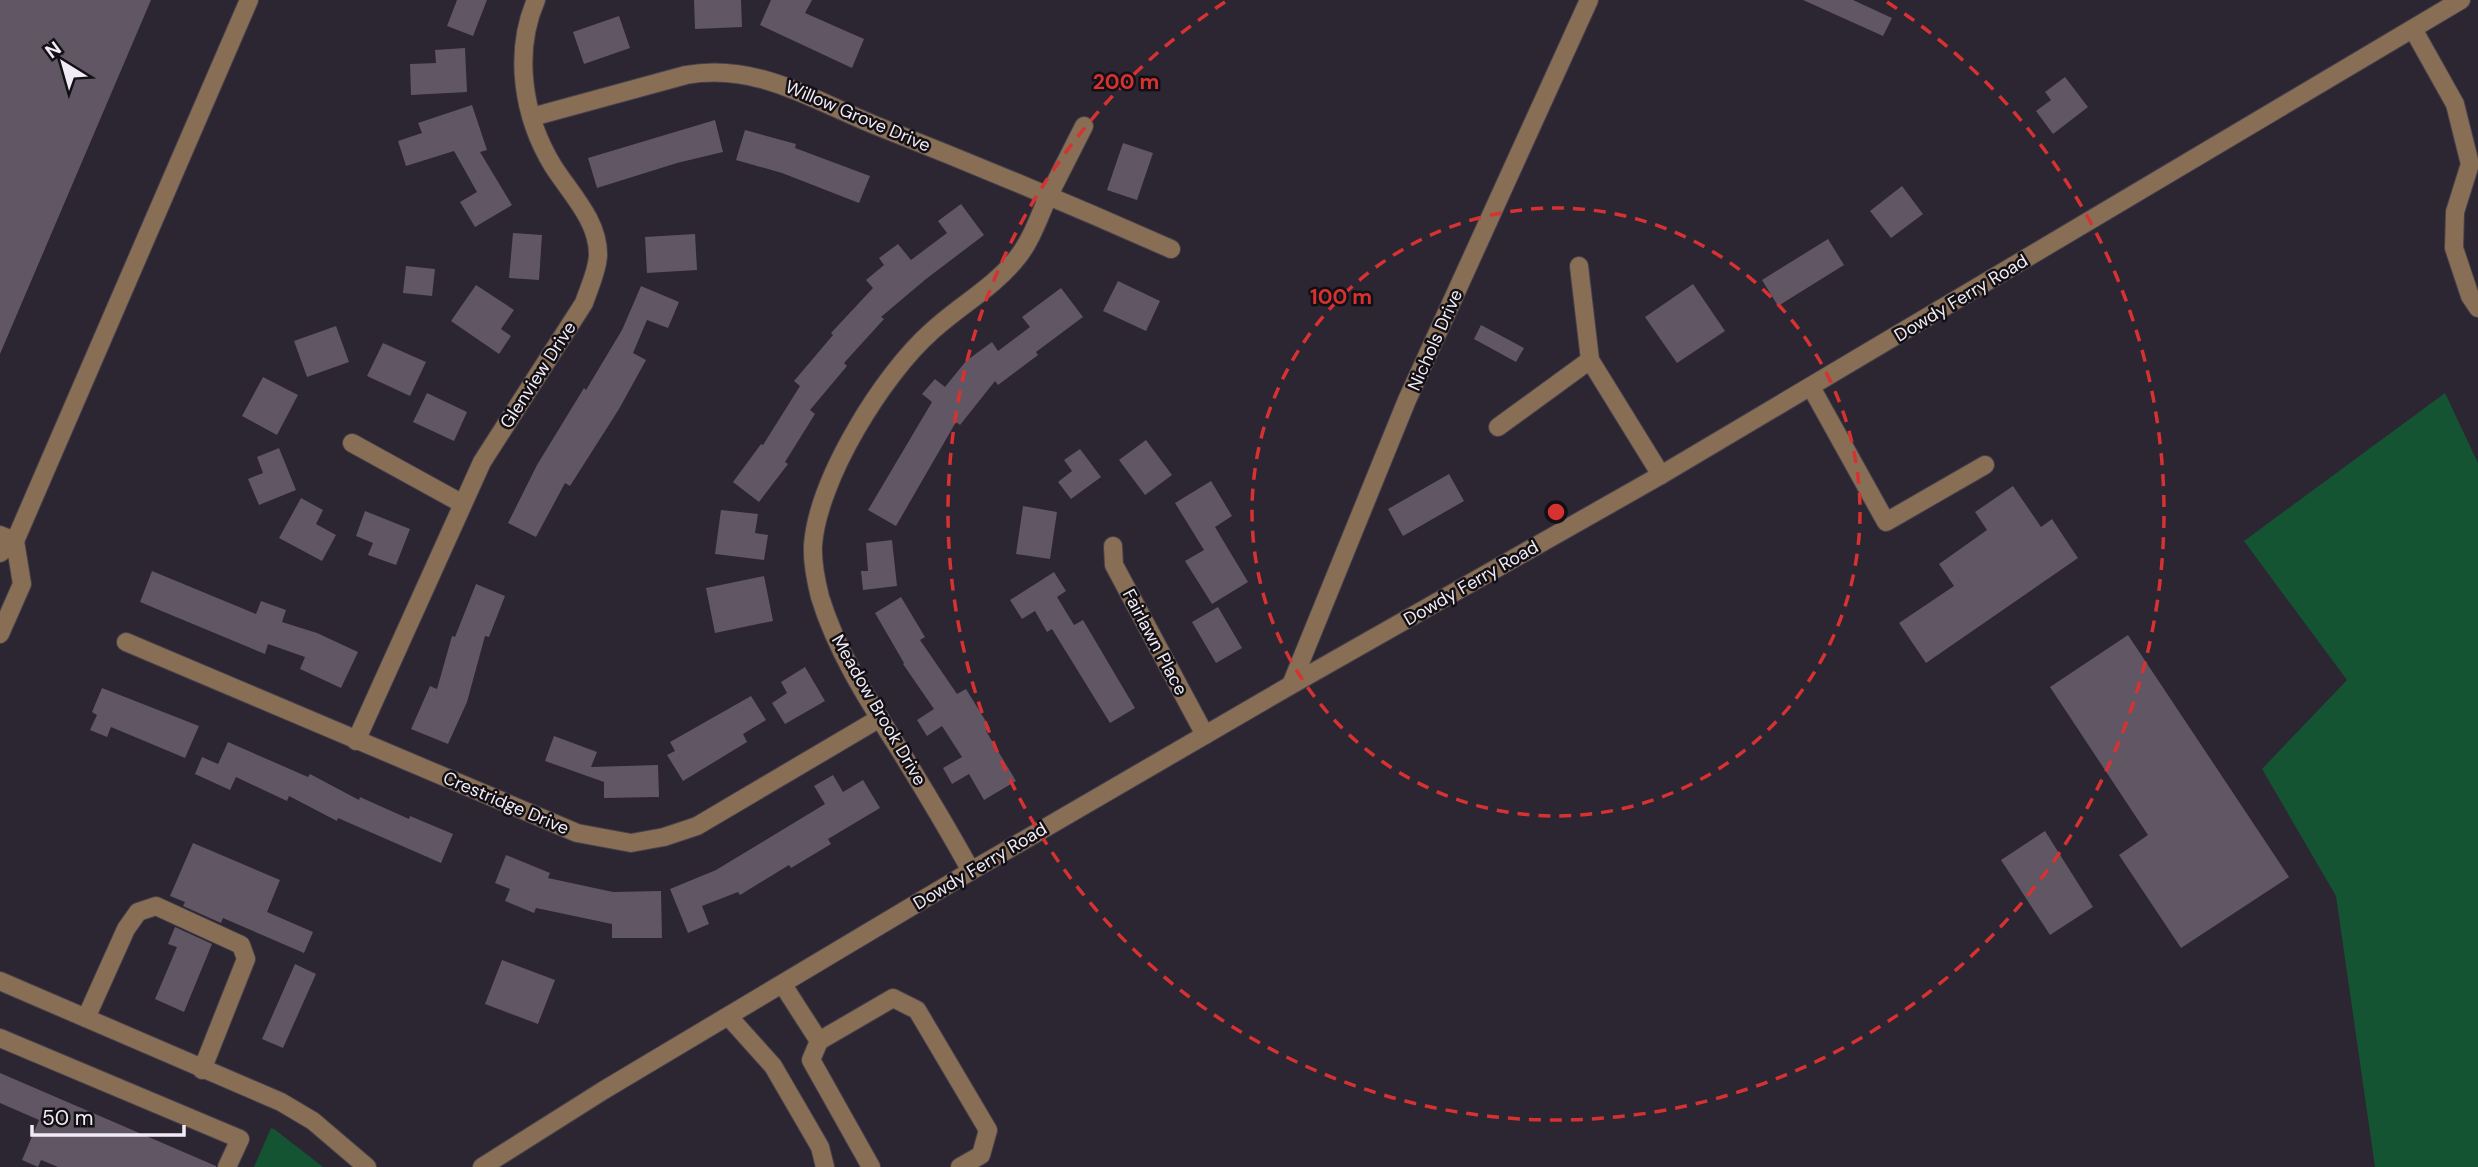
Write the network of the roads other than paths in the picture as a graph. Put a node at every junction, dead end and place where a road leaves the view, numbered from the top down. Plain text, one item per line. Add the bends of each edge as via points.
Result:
1 (249, 0) edge
2 (536, 0) edge
3 (1589, 0) edge
4 (2461, 0) edge
5 (2413, 29) junction
6 (532, 117) junction
7 (1084, 126) dead end
8 (1049, 195) junction
9 (1171, 249) dead end
10 (1579, 266) dead end
11 (2478, 308) edge
12 (1590, 360) junction
13 (1811, 387) junction
14 (1498, 427) dead end
15 (352, 443) dead end
16 (1984, 465) dead end
17 (1661, 475) junction
18 (461, 503) junction
19 (8, 538) edge
20 (1113, 546) dead end
21 (0, 554) edge
22 (0, 634) edge
23 (126, 642) dead end
24 (1291, 685) junction
25 (880, 718) junction
26 (1205, 735) junction
27 (356, 741) junction
28 (971, 871) junction
29 (0, 981) edge
30 (783, 985) junction
31 (729, 1017) junction
32 (86, 1018) junction
33 (0, 1038) edge
34 (819, 1041) junction
35 (202, 1070) junction
36 (227, 1167) edge
37 (367, 1167) edge
38 (482, 1167) edge
39 (825, 1167) edge
40 (872, 1167) edge
41 (960, 1167) edge

1 - 19 street
2 - 6 street, Glenview Drive via 524,40 523,66
3 - 24 street, Nichols Drive via 1407,400
4 - 5 street, Dowdy Ferry Road
5 - 11 street via 2455,104 2470,164 2455,212 2454,248
5 - 13 street, Dowdy Ferry Road
6 - 8 street, Willow Grove Drive via 686,75 741,73 801,92
6 - 18 street, Glenview Drive via 552,164 585,212 598,256 584,303 482,462
7 - 8 street, Meadow Brook Drive
8 - 9 street, Willow Grove Drive
8 - 25 street, Meadow Brook Drive via 1017,258 931,332 883,389 855,433 818,517 813,545 821,597 849,666
10 - 12 street
12 - 14 street
12 - 17 street
13 - 16 street via 1886,522
13 - 17 street, Dowdy Ferry Road
15 - 18 street
17 - 24 street, Dowdy Ferry Road
18 - 27 street, Glenview Drive
19 - 21 street
19 - 22 street via 22,584
20 - 26 street, Fairlawn Place via 1114,565
23 - 27 street, Crestridge Drive
24 - 26 street, Dowdy Ferry Road
25 - 27 street, Crestridge Drive via 698,826 631,843 577,833
25 - 28 street, Meadow Brook Drive
26 - 28 street, Dowdy Ferry Road
28 - 30 street, Dowdy Ferry Road
29 - 32 street
30 - 31 street, Dowdy Ferry Road
30 - 34 street
31 - 38 street, Dowdy Ferry Road
31 - 39 street via 773,1066 820,1147
32 - 35 street
32 - 35 street via 125,929 138,912 156,906 241,946 246,959
33 - 36 street via 240,1139
34 - 40 street via 811,1060
34 - 41 street via 893,998 917,1010 988,1130 981,1154
35 - 37 street via 281,1102 313,1121

